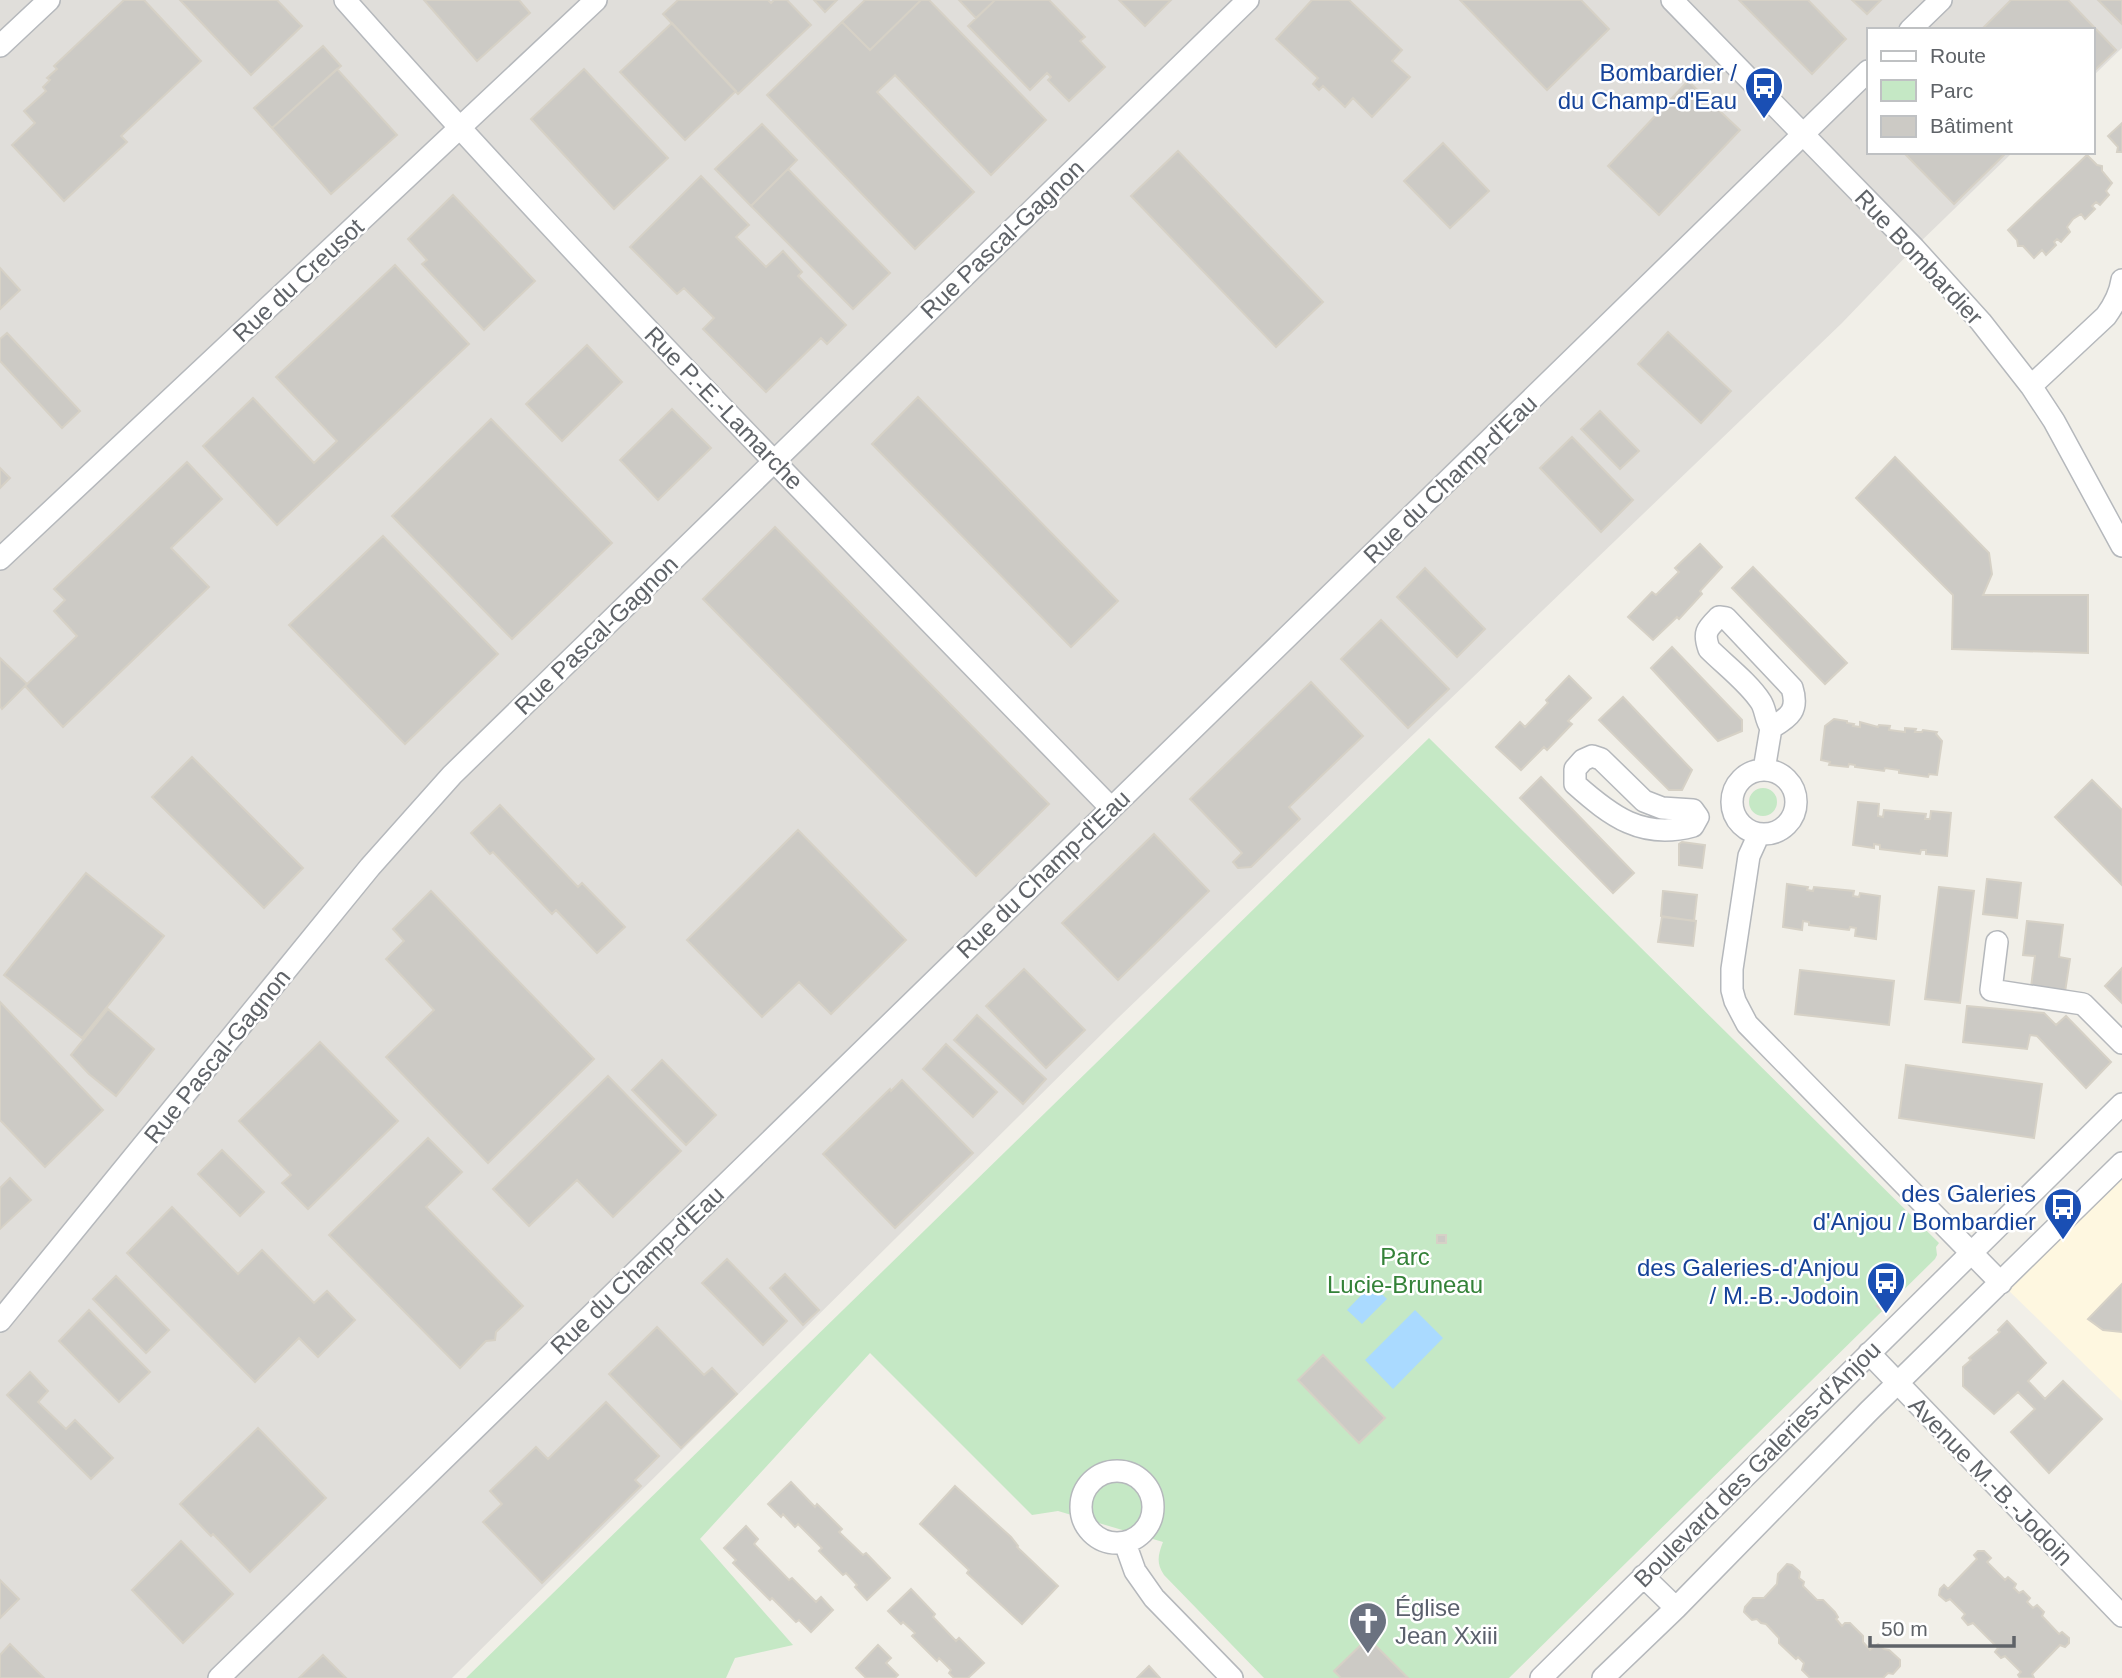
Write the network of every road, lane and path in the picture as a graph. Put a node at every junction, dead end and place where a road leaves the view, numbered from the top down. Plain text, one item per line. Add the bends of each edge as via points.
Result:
1 (49, 0) edge
2 (345, 0) edge
3 (596, 0) edge
4 (1248, 0) edge
5 (1672, 0) edge
6 (1941, 0) edge
7 (1912, 28) edge
8 (0, 46) edge
9 (1867, 72) edge
10 (459, 128) junction
11 (1803, 135) junction
12 (2122, 280) edge
13 (2031, 386) junction
14 (773, 461) junction
15 (2122, 546) edge
16 (0, 559) edge
17 (1771, 728) junction
18 (1764, 770) junction
19 (1111, 808) junction
20 (1732, 808) junction
21 (1698, 817) junction
22 (1759, 834) junction
23 (1997, 942) dead end
24 (2122, 1043) edge
25 (2122, 1104) edge
26 (2122, 1163) edge
27 (1972, 1253) junction
28 (2001, 1283) junction
29 (0, 1321) edge
30 (1869, 1353) junction
31 (1899, 1384) junction
32 (1125, 1543) dead end
33 (1643, 1576) junction
34 (1676, 1608) junction
35 (2119, 1610) edge
36 (219, 1678) edge
37 (1232, 1678) edge
38 (1541, 1678) edge
39 (1602, 1678) edge

1 - 8 street
2 - 10 street, Rue P.-E.-Lamarche
3 - 10 street, Rue du Creusot
4 - 14 street, Rue Pascal-Gagnon
5 - 11 street, Rue Bombardier
6 - 7 street
9 - 11 street, Rue du Champ-d'Eau
10 - 14 street, Rue P.-E.-Lamarche
10 - 16 street, Rue du Creusot
11 - 13 street, Rue Bombardier via 1955,292
11 - 19 street, Rue du Champ-d'Eau
12 - 13 street via 2106,316
13 - 15 street, Rue Bombardier
14 - 19 street, Rue P.-E.-Lamarche
14 - 29 street, Rue Pascal-Gagnon via 414,817
17 - 17 street via 1793,711 1793,688 1726,618 1718,617 1708,628 1709,649 1756,695
17 - 18 street
18 - 20 street via 1739,782
18 - 22 street via 1791,785 1796,805 1782,829
19 - 36 street, Rue du Champ-d'Eau
20 - 21 street
20 - 22 street via 1739,822
21 - 21 street via 1693,810 1662,808 1644,801 1592,756 1575,769 1575,784 1603,809 1630,824 1681,830 1693,826
22 - 27 street via 1749,856 1732,969 1739,1013
23 - 24 street via 1991,990 2083,1004
25 - 27 street, Boulevard des Galeries-d'Anjou
26 - 28 street, Boulevard des Galeries-d'Anjou
27 - 28 street
27 - 30 street, Boulevard des Galeries-d'Anjou
28 - 31 street, Boulevard des Galeries-d'Anjou
30 - 31 street, Avenue M.-B.-Jodoin
30 - 33 street, Boulevard des Galeries-d'Anjou
31 - 34 street, Boulevard des Galeries-d'Anjou
31 - 35 street, Avenue M.-B.-Jodoin
32 - 37 street via 1135,1571 1154,1598
33 - 34 street
33 - 38 street, Boulevard des Galeries-d'Anjou
34 - 39 street, Boulevard des Galeries-d'Anjou

